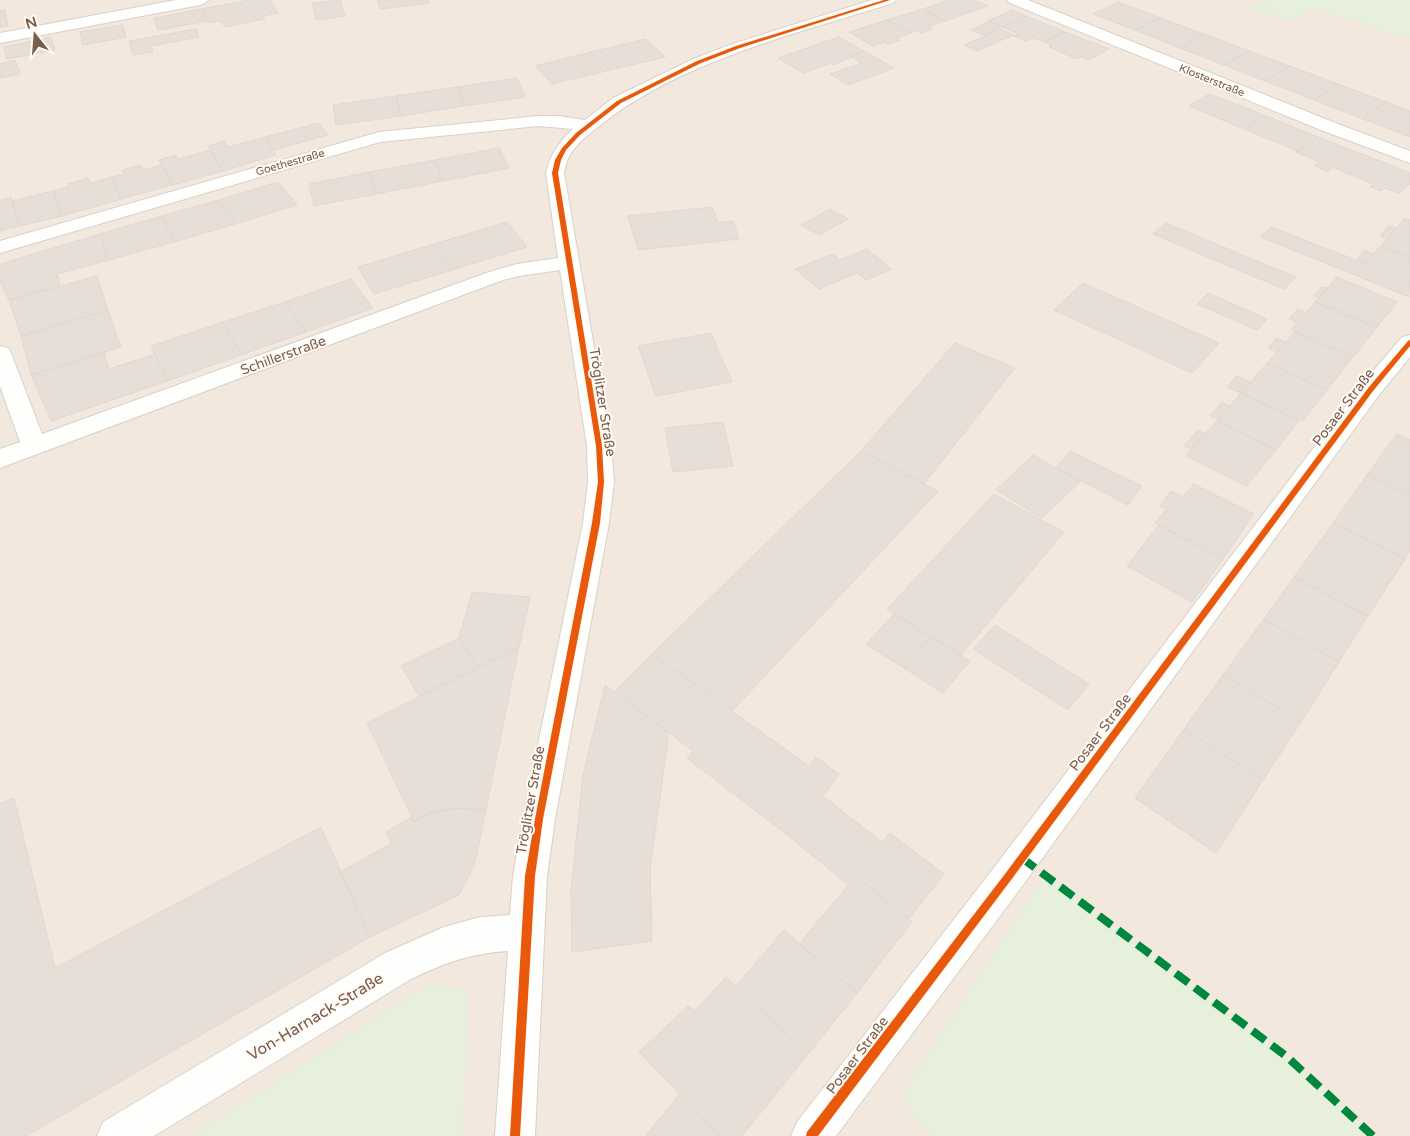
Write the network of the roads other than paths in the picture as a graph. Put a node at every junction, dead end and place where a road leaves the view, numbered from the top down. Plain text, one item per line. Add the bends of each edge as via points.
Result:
1 (200, 0) edge
2 (888, 0) edge
3 (1015, 0) edge
4 (0, 38) edge
5 (587, 126) junction
6 (1410, 157) edge
7 (0, 247) edge
8 (569, 264) junction
9 (1410, 342) edge
10 (0, 354) edge
11 (34, 447) junction
12 (0, 460) edge
13 (526, 932) junction
14 (117, 1136) edge
15 (515, 1136) edge
16 (811, 1136) edge

1 - 4 street
2 - 5 street, Tröglitzer Straße via 699,62 619,102
3 - 6 street, Klosterstraße
5 - 7 street, Goethestraße via 539,121 379,137
5 - 8 street, Tröglitzer Straße via 564,149 555,173
8 - 11 street, Schillerstraße via 496,276
8 - 13 street, Tröglitzer Straße via 599,446 601,482 596,523 539,819
9 - 16 street, Posaer Straße via 1371,389
10 - 11 street
11 - 12 street, Schillerstraße
13 - 14 street, Von-Harnack-Straße via 480,935 444,944 398,966
13 - 15 street, Tröglitzer Straße

